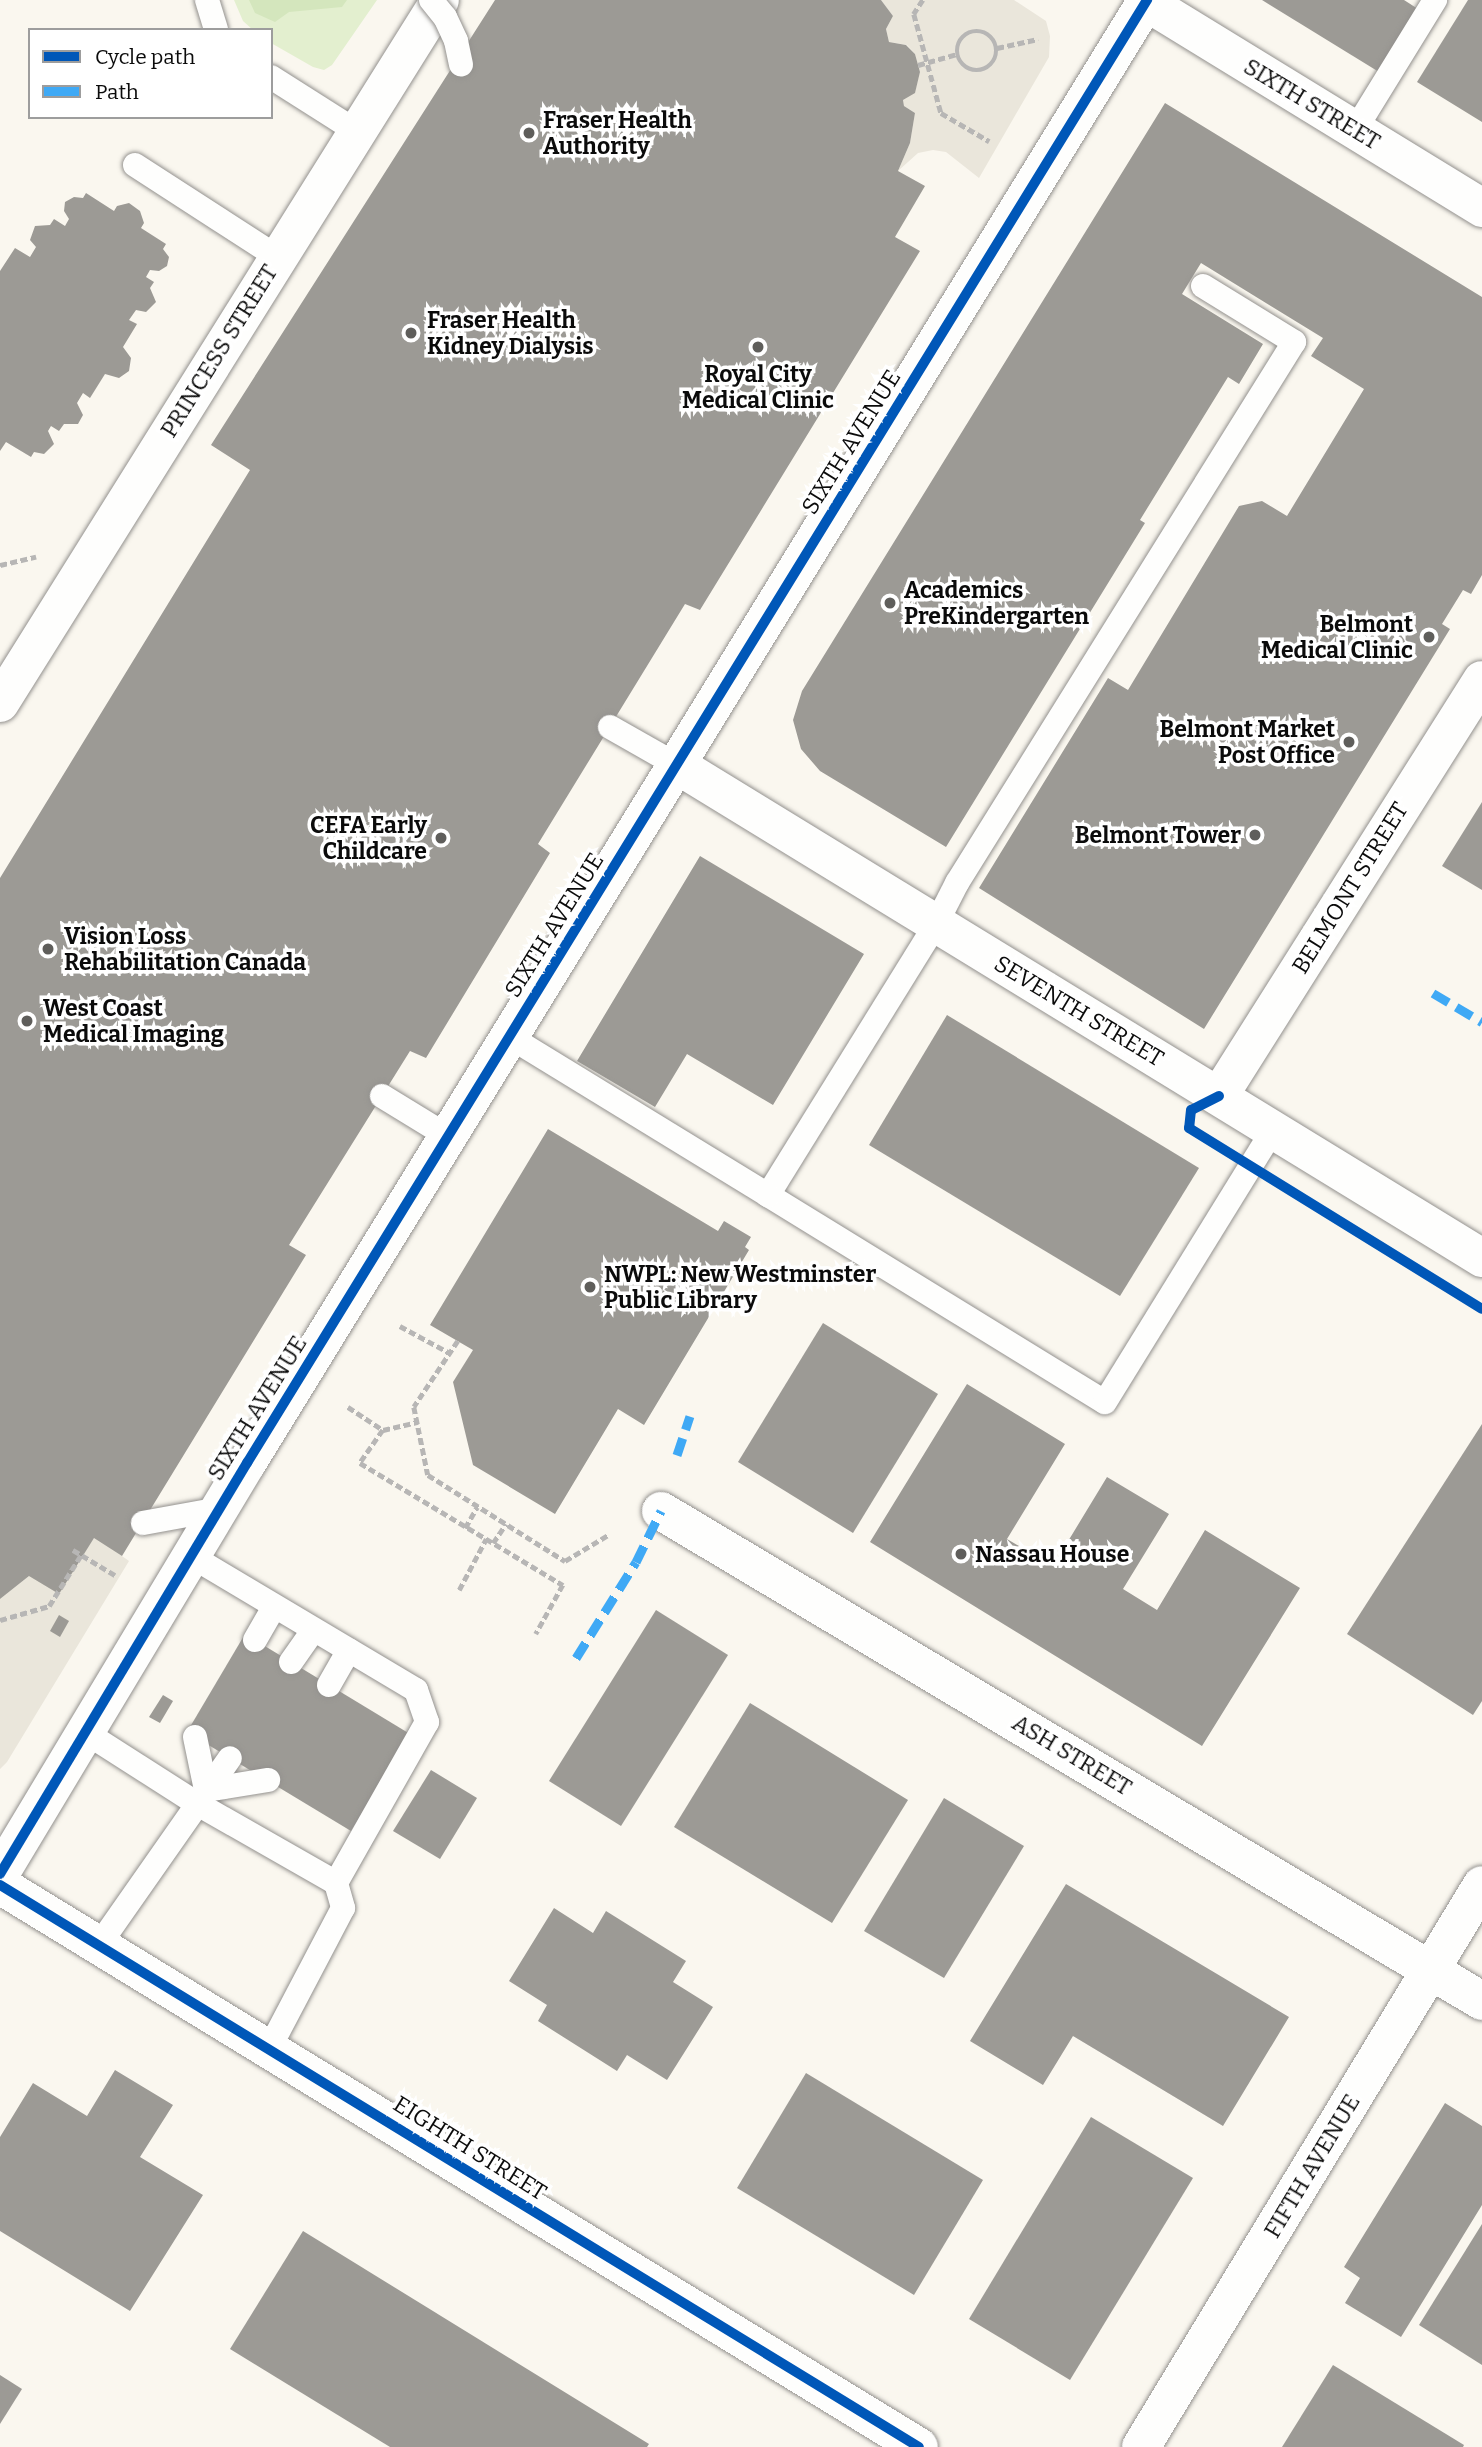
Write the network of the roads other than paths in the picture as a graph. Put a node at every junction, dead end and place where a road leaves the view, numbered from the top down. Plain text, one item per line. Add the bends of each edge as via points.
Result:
1 (207, 0) edge
2 (430, 0) edge
3 (440, 0) edge
4 (1435, 0) edge
5 (1145, 1) edge
6 (215, 28) edge
7 (461, 64) dead end
8 (273, 78) edge
9 (1355, 130) junction
10 (356, 131) junction
11 (135, 165) dead end
12 (1482, 208) edge
13 (277, 257) junction
14 (1203, 286) dead end
15 (1482, 680) edge
16 (0, 703) edge
17 (610, 726) dead end
18 (677, 765) junction
19 (936, 924) junction
20 (510, 1037) junction
21 (382, 1096) dead end
22 (1219, 1096) junction
23 (1273, 1130) junction
24 (449, 1137) junction
25 (768, 1195) junction
26 (1482, 1258) edge
27 (219, 1509) junction
28 (661, 1511) dead end
29 (142, 1523) dead end
30 (191, 1556) junction
31 (274, 1607) junction
32 (313, 1630) junction
33 (255, 1640) dead end
34 (349, 1650) junction
35 (291, 1662) dead end
36 (329, 1685) dead end
37 (85, 1732) junction
38 (195, 1737) dead end
39 (230, 1758) dead end
40 (268, 1780) dead end
41 (201, 1796) junction
42 (0, 1874) edge
43 (335, 1883) junction
44 (0, 1885) edge
45 (1482, 1885) edge
46 (99, 1945) junction
47 (1430, 1970) junction
48 (1482, 2001) edge
49 (269, 2049) junction
50 (919, 2447) edge
51 (1141, 2447) edge

1 - 6 lane
2 - 7 lane, bridge via 445,17
3 - 10 street, PRINCESS STREET
4 - 9 lane
5 - 9 street, SIXTH STREET
5 - 18 street, SIXTH AVENUE
8 - 10 lane
9 - 12 street, SIXTH STREET
10 - 13 street, PRINCESS STREET
11 - 13 lane
13 - 16 street, PRINCESS STREET
14 - 19 lane via 1294,342 957,883
15 - 22 street, BELMONT STREET
17 - 18 lane
18 - 19 street, SEVENTH STREET
18 - 20 street, SIXTH AVENUE
19 - 22 street, SEVENTH STREET
19 - 25 lane
20 - 24 street, SIXTH AVENUE
20 - 25 lane
21 - 24 lane
22 - 23 street, SEVENTH STREET
23 - 25 lane via 1105,1402
23 - 26 street, SEVENTH STREET
24 - 27 street, SIXTH AVENUE
27 - 29 lane
27 - 30 street, SIXTH AVENUE
28 - 47 street, ASH STREET
30 - 31 lane
30 - 37 street, SIXTH AVENUE
31 - 32 lane
31 - 33 lane
32 - 34 lane
32 - 35 lane
34 - 36 lane
34 - 43 lane via 416,1690 427,1722
37 - 41 lane
37 - 42 street, SIXTH AVENUE
38 - 41 lane
39 - 41 lane
40 - 41 lane
41 - 43 lane
41 - 46 lane
43 - 49 lane via 343,1908
44 - 46 street, EIGHTH STREET
45 - 47 street, FIFTH AVENUE
46 - 49 street, EIGHTH STREET
47 - 48 street, ASH STREET
47 - 51 street, FIFTH AVENUE
49 - 50 street, EIGHTH STREET

